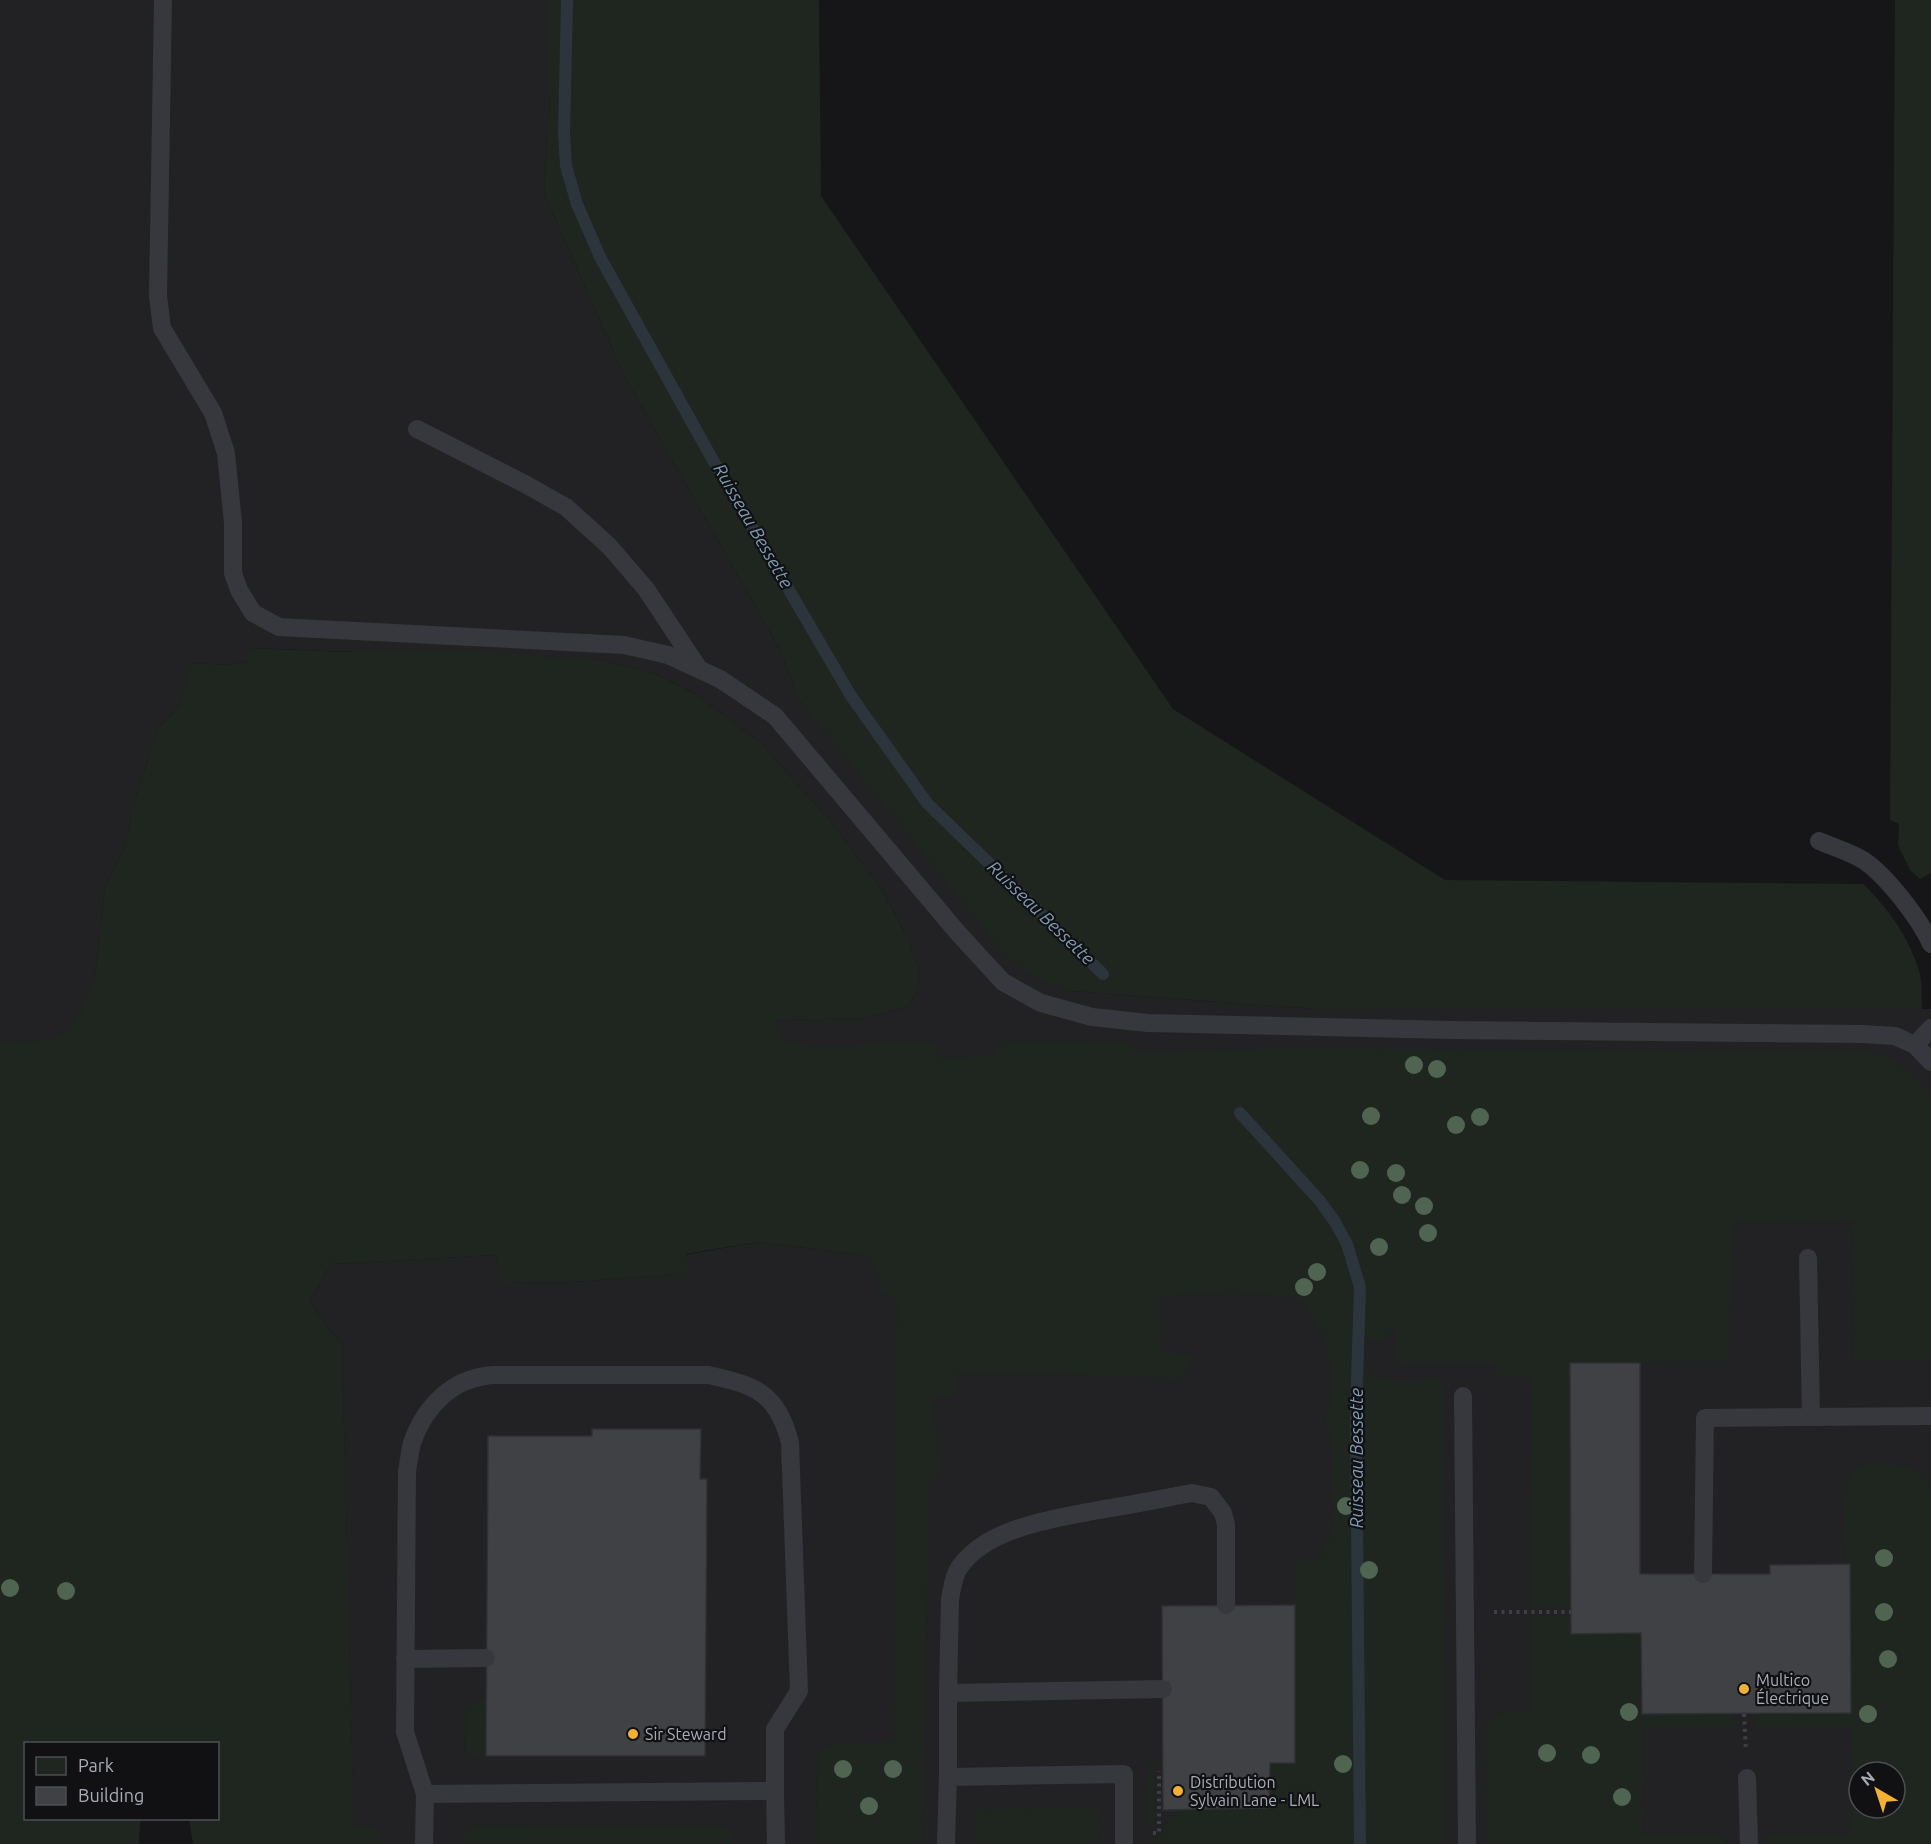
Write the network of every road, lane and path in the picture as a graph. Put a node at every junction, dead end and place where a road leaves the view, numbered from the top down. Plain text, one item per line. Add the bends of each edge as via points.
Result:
1 (163, 0) edge
2 (417, 429) dead end
3 (699, 669) junction
4 (1819, 841) dead end
5 (1931, 944) edge
6 (1931, 1028) edge
7 (1915, 1045) junction
8 (1931, 1062) edge
9 (1808, 1258) dead end
10 (1463, 1396) dead end
11 (1931, 1416) edge
12 (1811, 1417) junction
13 (1703, 1574) dead end
14 (1226, 1605) dead end
15 (1465, 1612) junction
16 (1571, 1612) dead end
17 (486, 1658) dead end
18 (405, 1659) junction
19 (1163, 1689) dead end
20 (948, 1694) junction
21 (1744, 1714) dead end
22 (1746, 1729) dead end
23 (1159, 1771) dead end
24 (948, 1777) junction
25 (1747, 1779) dead end
26 (775, 1791) junction
27 (425, 1794) junction
28 (1148, 1833) dead end
29 (424, 1844) edge
30 (776, 1844) edge
31 (946, 1844) edge
32 (1124, 1844) edge
33 (1467, 1844) edge
34 (1749, 1844) edge

1 - 3 lane via 158,296 162,328 213,413 226,453 233,573 253,613 279,627 624,645 668,655
2 - 3 lane via 566,507 609,546 646,589
3 - 7 lane via 775,716 1003,982 1041,1003 1092,1017 1148,1023 1862,1034 1895,1036
4 - 5 lane via 1871,867 1924,928
6 - 7 lane
7 - 8 lane
9 - 12 lane
10 - 15 lane
11 - 12 lane
12 - 13 lane via 1705,1418
14 - 20 lane via 1226,1524 1211,1497 1192,1493 1029,1525 982,1546 958,1570 950,1599
15 - 16 path
15 - 33 lane
17 - 18 lane
18 - 26 lane via 407,1471 412,1443 423,1419 450,1389 465,1380 494,1375 681,1374 741,1382 777,1407 790,1443 799,1691 775,1729
18 - 27 lane via 405,1732
19 - 20 lane
20 - 24 lane
21 - 22 path
23 - 28 path via 1159,1833
24 - 31 lane
24 - 32 lane via 1124,1774
25 - 34 lane
26 - 27 lane
26 - 30 lane
27 - 29 lane

